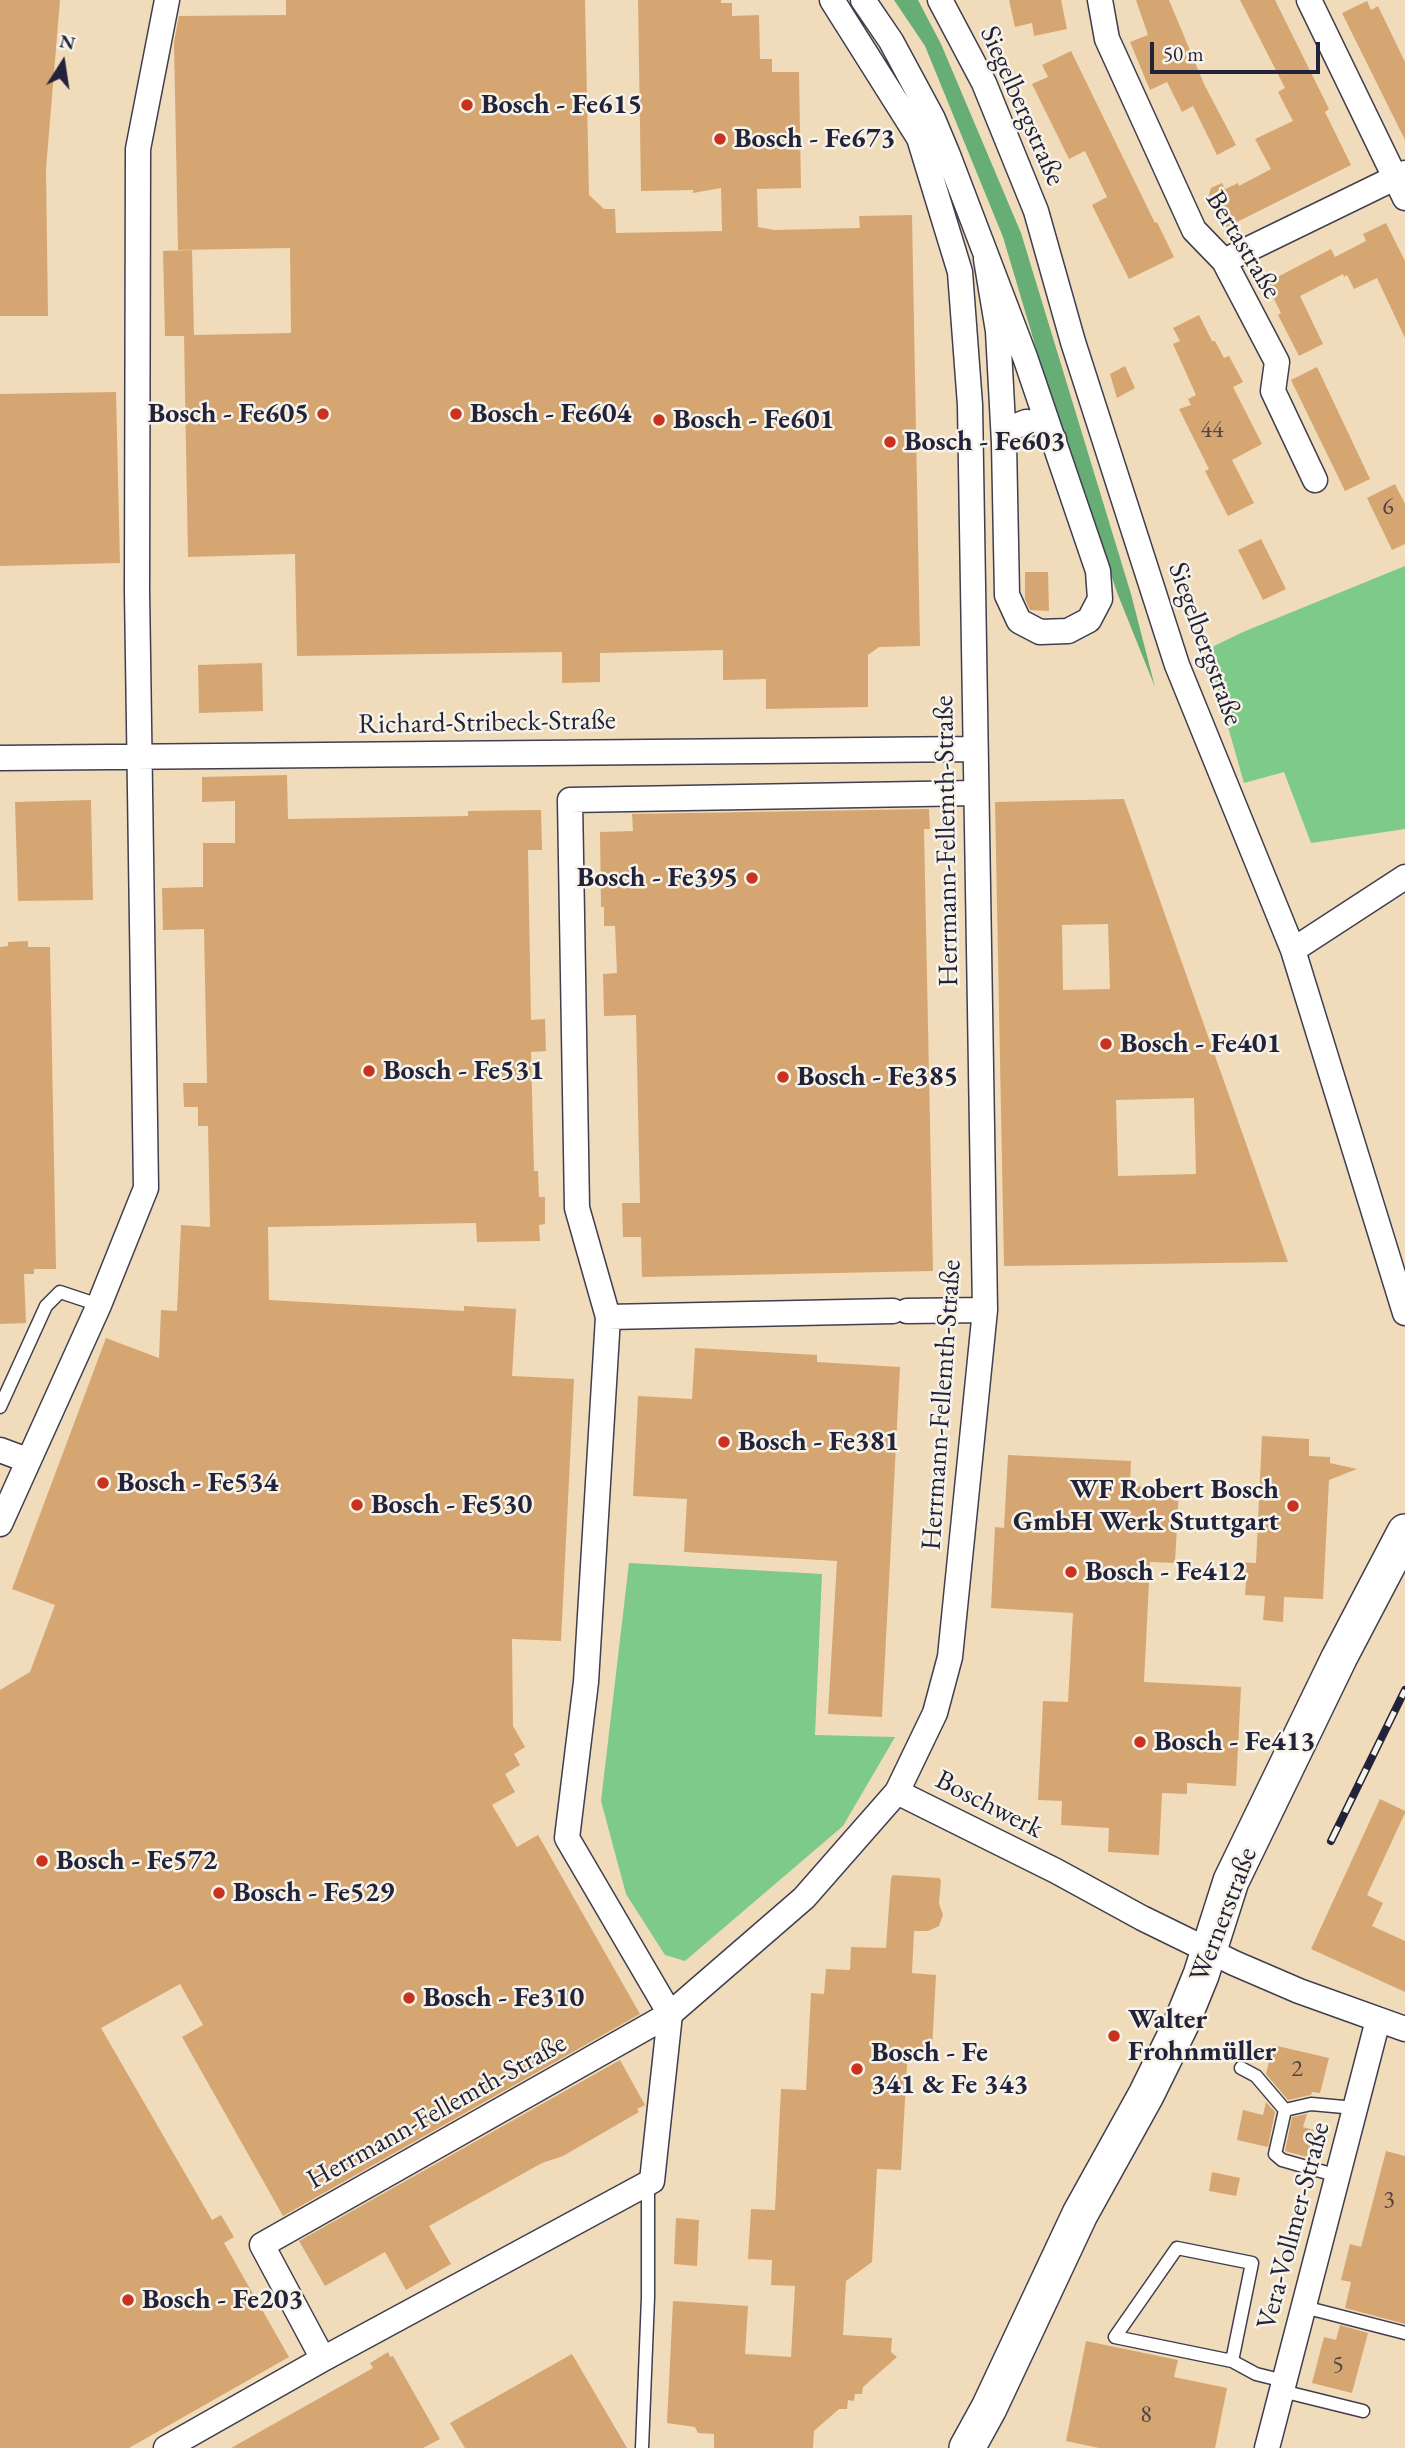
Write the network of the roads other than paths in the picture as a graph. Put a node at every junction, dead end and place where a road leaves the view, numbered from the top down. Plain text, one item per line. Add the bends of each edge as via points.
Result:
1 (166, 0) edge
2 (832, 0) edge
3 (863, 0) edge
4 (940, 0) edge
5 (1100, 0) edge
6 (1309, 0) edge
7 (1402, 183) edge
8 (986, 259) junction
9 (1223, 261) junction
10 (1054, 440) junction
11 (1004, 443) junction
12 (1315, 480) dead end
13 (975, 748) junction
14 (139, 756) junction
15 (0, 758) edge
16 (976, 793) junction
17 (1405, 877) edge
18 (1293, 950) junction
19 (99, 1305) junction
20 (985, 1310) junction
21 (1405, 1312) edge
22 (608, 1317) junction
23 (0, 1408) edge
24 (0, 1450) edge
25 (27, 1460) junction
26 (0, 1524) edge
27 (1405, 1532) edge
28 (897, 1792) junction
29 (1209, 1951) junction
30 (670, 2014) junction
31 (1378, 2020) junction
32 (1405, 2029) edge
33 (1241, 2068) dead end
34 (1355, 2108) junction
35 (1285, 2110) junction
36 (1338, 2176) junction
37 (648, 2184) junction
38 (1304, 2306) junction
39 (1405, 2333) edge
40 (323, 2358) junction
41 (1232, 2361) junction
42 (1283, 2386) junction
43 (1363, 2411) dead end
44 (166, 2448) edge
45 (642, 2448) edge
46 (967, 2448) edge
47 (1267, 2448) edge

1 - 14 street via 138,149
2 - 13 street, Herrmann-Fellemth-Straße via 919,138 960,272 970,405
3 - 8 street via 891,41 933,120
4 - 18 street, Siegelbergstraße via 984,83 1036,211 1073,342 1177,665
5 - 9 street, Bertastraße via 1107,39 1194,230
6 - 7 street
7 - 9 street
8 - 10 street
8 - 11 street via 998,331
9 - 12 street, Bertastraße via 1277,362 1273,391
10 - 11 street via 1041,424 1026,422 1011,428
10 - 11 street via 1098,571 1100,599 1088,620 1069,631 1040,632 1019,621 1007,595
13 - 14 street, Richard-Stribeck-Straße
13 - 16 street, Herrmann-Fellemth-Straße
14 - 15 street, Richard-Stribeck-Straße
14 - 19 street via 146,1188
16 - 20 street, Herrmann-Fellemth-Straße
16 - 22 street via 570,800 577,1208
17 - 18 street
18 - 21 street, Siegelbergstraße
19 - 23 lane via 60,1293 46,1306
19 - 25 street
20 - 22 street
20 - 28 street, Herrmann-Fellemth-Straße via 950,1657 935,1713
22 - 30 street via 586,1682 567,1838
24 - 25 street
25 - 26 street
27 - 29 main road, Wernerstraße via 1231,1881
28 - 29 street, Boschwerk
28 - 30 street, Herrmann-Fellemth-Straße via 804,1898
29 - 31 street, Boschwerk
29 - 46 main road, Wernerstraße via 1191,2003 1158,2071 1080,2214
30 - 37 street via 653,2179
30 - 40 street, Herrmann-Fellemth-Straße via 262,2245
31 - 32 street, Boschwerk
31 - 34 street, Vera-Vollmer-Straße
33 - 35 lane
34 - 35 lane via 1311,2104
34 - 36 street, Vera-Vollmer-Straße
35 - 36 lane via 1275,2154
36 - 38 street, Vera-Vollmer-Straße
37 - 40 street
37 - 45 lane
38 - 39 lane
38 - 42 street, Vera-Vollmer-Straße
40 - 44 street
41 - 41 lane via 1115,2337 1177,2248 1252,2263
41 - 42 lane
42 - 43 lane
42 - 47 street, Vera-Vollmer-Straße

